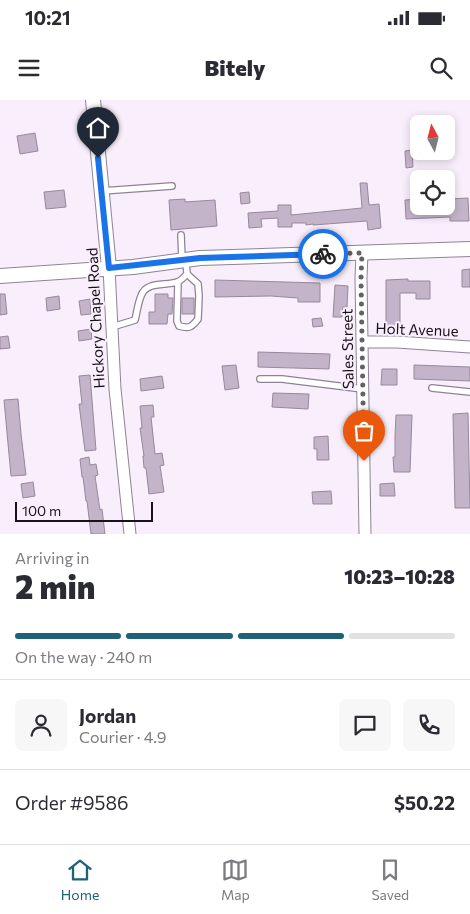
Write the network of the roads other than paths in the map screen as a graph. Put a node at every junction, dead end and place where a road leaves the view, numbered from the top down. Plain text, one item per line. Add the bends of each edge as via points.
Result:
1 (93, 100) edge
2 (172, 186) dead end
3 (102, 191) junction
4 (181, 234) dead end
5 (470, 249) edge
6 (362, 253) junction
7 (184, 260) junction
8 (109, 268) junction
9 (187, 274) junction
10 (0, 276) edge
11 (178, 282) junction
12 (112, 326) junction
13 (362, 342) junction
14 (470, 347) edge
15 (260, 379) dead end
16 (432, 388) dead end
17 (363, 389) junction
18 (470, 392) edge
19 (130, 534) edge
20 (364, 534) edge

1 - 3 street, Hickory Chapel Road
2 - 3 lane
3 - 8 street, Hickory Chapel Road
4 - 7 lane
5 - 6 street
6 - 7 street
6 - 13 street, Sales Street
7 - 8 street
7 - 9 lane
8 - 10 street
8 - 12 street, Hickory Chapel Road
9 - 11 lane
9 - 11 lane via 198,284 200,296 198,320 190,327 179,326 177,321
11 - 12 lane via 151,285 141,294 134,320
12 - 19 street, Hickory Chapel Road
13 - 14 street, Holt Avenue
13 - 17 street, Sales Street
15 - 17 lane
16 - 18 lane
17 - 20 street, Sales Street

